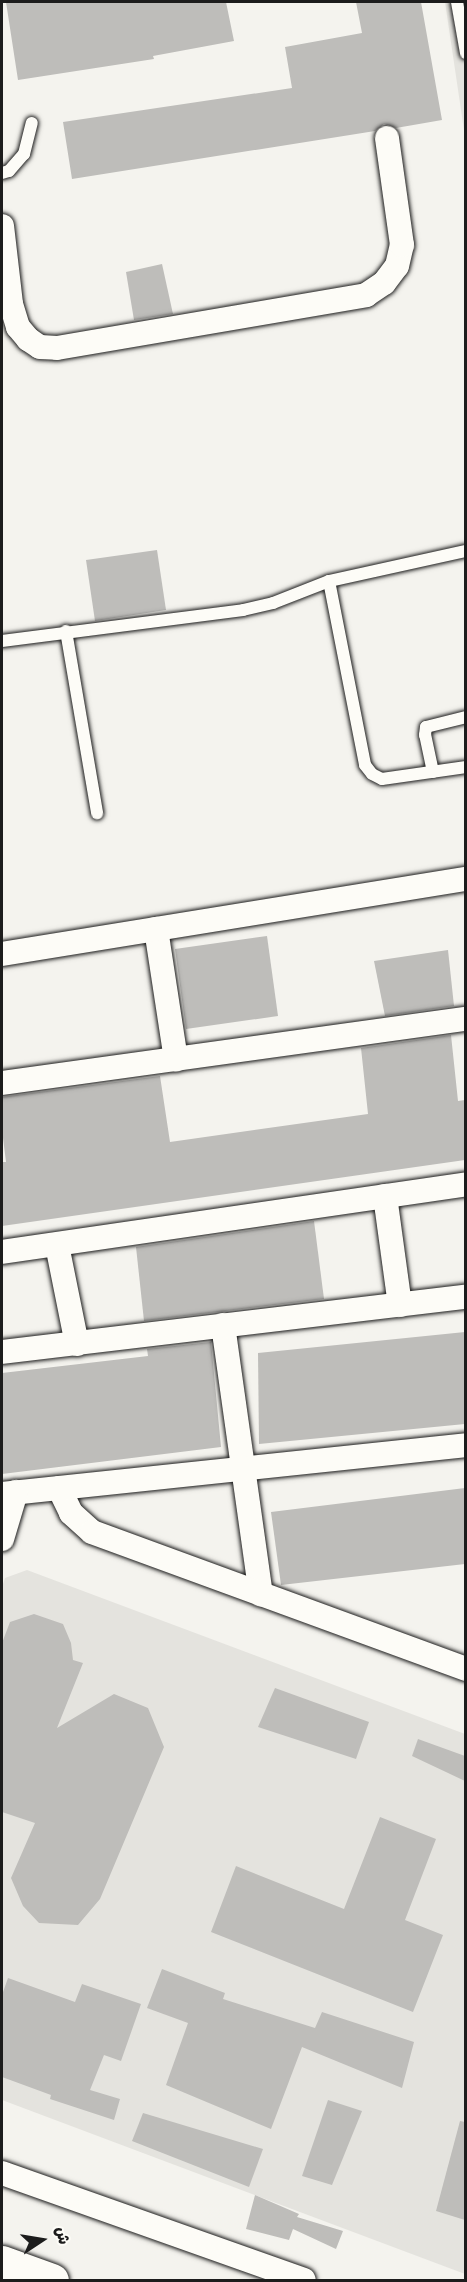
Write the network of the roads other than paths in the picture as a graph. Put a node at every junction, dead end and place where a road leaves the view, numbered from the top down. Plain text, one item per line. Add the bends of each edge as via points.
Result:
1 (457, 2) edge
2 (465, 52) edge
3 (32, 123) dead end
4 (387, 138) dead end
5 (2, 173) edge
6 (2, 226) edge
7 (465, 551) edge
8 (329, 581) junction
9 (66, 631) junction
10 (2, 641) edge
11 (465, 717) edge
12 (465, 766) edge
13 (433, 772) junction
14 (97, 813) dead end
15 (465, 879) edge
16 (156, 929) junction
17 (2, 954) edge
18 (465, 1019) edge
19 (176, 1059) junction
20 (2, 1083) edge
21 (465, 1184) edge
22 (385, 1196) junction
23 (57, 1245) junction
24 (2, 1252) edge
25 (465, 1297) edge
26 (400, 1305) junction
27 (223, 1325) junction
28 (77, 1344) junction
29 (2, 1352) edge
30 (465, 1445) edge
31 (243, 1468) junction
32 (59, 1488) junction
33 (9, 1493) edge
34 (2, 1539) edge
35 (261, 1594) junction
36 (465, 1669) edge
37 (2, 2173) edge
38 (2, 2262) edge
39 (52, 2280) edge
40 (304, 2280) edge

1 - 2 lane
3 - 5 lane via 24,154 9,171
4 - 6 street via 402,245 397,266 384,283 366,295 57,348 40,347 18,327 11,304
7 - 8 lane
8 - 9 lane via 243,610
8 - 13 lane via 365,765 382,779
9 - 10 lane
9 - 14 lane
11 - 13 lane via 426,727
12 - 13 lane
15 - 16 street
16 - 17 street
16 - 19 street
18 - 19 street
19 - 20 street
21 - 22 street
22 - 23 street
22 - 26 street
23 - 24 street
23 - 28 street
25 - 26 street
26 - 27 street
27 - 28 street
27 - 31 street
28 - 29 street
30 - 31 street
31 - 32 street
31 - 35 street
32 - 33 street
32 - 35 street via 71,1513 92,1532
33 - 34 street
35 - 36 street
37 - 40 street
38 - 39 highway

